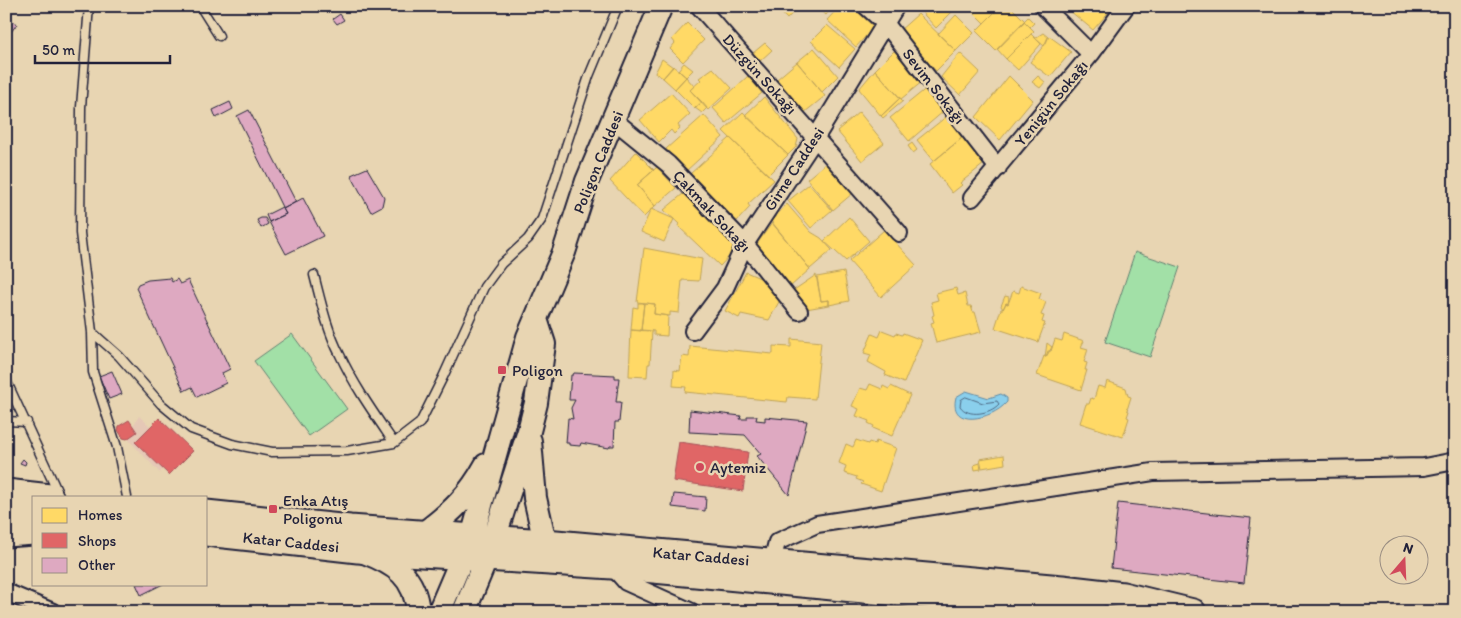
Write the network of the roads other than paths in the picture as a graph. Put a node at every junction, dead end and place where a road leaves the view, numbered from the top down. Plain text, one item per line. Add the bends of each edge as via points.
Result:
1 (89, 6) edge
2 (200, 6) edge
3 (618, 6) edge
4 (661, 6) edge
5 (699, 6) edge
6 (866, 6) edge
7 (896, 6) edge
8 (1043, 6) edge
9 (1126, 6) edge
10 (886, 24) junction
11 (219, 36) dead end
12 (1091, 54) junction
13 (614, 121) junction
14 (816, 137) junction
15 (998, 168) junction
16 (972, 198) dead end
17 (899, 233) dead end
18 (745, 244) junction
19 (314, 275) dead end
20 (799, 311) dead end
21 (536, 319) junction
22 (693, 331) dead end
23 (92, 332) junction
24 (6, 380) edge
25 (6, 421) edge
26 (27, 422) junction
27 (529, 431) junction
28 (499, 442) junction
29 (394, 443) junction
30 (1455, 461) edge
31 (6, 492) edge
32 (41, 496) edge
33 (60, 496) edge
34 (127, 496) edge
35 (208, 513) edge
36 (6, 514) edge
37 (32, 516) edge
38 (32, 532) edge
39 (208, 533) edge
40 (424, 533) junction
41 (6, 534) edge
42 (545, 542) junction
43 (479, 548) junction
44 (358, 550) junction
45 (612, 566) junction
46 (771, 571) junction
47 (6, 592) edge
48 (53, 612) edge
49 (418, 612) edge
50 (439, 612) edge
51 (464, 612) edge
52 (692, 612) edge
53 (1092, 612) edge
54 (1194, 612) edge

1 - 23 lane via 80,106 80,233
2 - 11 lane
3 - 29 lane via 589,76 542,219 484,287 420,424
4 - 13 street, Poligon Caddesi
5 - 14 street, Düzgün Sokağı
6 - 10 street, Sevim Sokağı
7 - 10 street, Girne Caddesi
8 - 12 street
9 - 12 street, Yenigün Sokağı
10 - 14 street, Girne Caddesi
10 - 15 street, Sevim Sokağı
12 - 15 street, Yenigün Sokağı
13 - 18 street, Çakmak Sokağı via 668,164
13 - 21 street, Poligon Caddesi via 587,181 564,252
14 - 17 street, Düzgün Sokağı
14 - 18 street, Girne Caddesi
15 - 16 street, Yenigün Sokağı
18 - 20 street, Çakmak Sokağı
18 - 22 street, Girne Caddesi via 725,288
19 - 29 lane via 339,355
21 - 27 street via 544,344
21 - 28 street, Poligon Caddesi
23 - 29 lane via 161,404 191,429 232,444 272,452 338,452
23 - 34 lane via 93,372 117,447
24 - 26 lane
25 - 26 lane
26 - 33 lane
27 - 42 street via 535,498
27 - 43 street
28 - 40 street via 465,498
28 - 43 street, Poligon Caddesi
30 - 46 street via 1424,467 1144,473 817,524 777,542
31 - 32 main road
35 - 40 main road, Katar Caddesi
36 - 37 main road
38 - 41 main road
39 - 44 main road, Katar Caddesi
40 - 43 main road, Katar Caddesi
42 - 43 main road, Katar Caddesi
42 - 46 main road, Katar Caddesi
43 - 44 main road, Katar Caddesi
43 - 45 main road, Katar Caddesi
43 - 50 street
43 - 51 street
44 - 49 street via 392,565 408,578
45 - 46 main road, Katar Caddesi
45 - 52 street via 626,582
46 - 53 main road, Katar Caddesi
46 - 54 main road, Katar Caddesi via 1123,595
47 - 48 street

